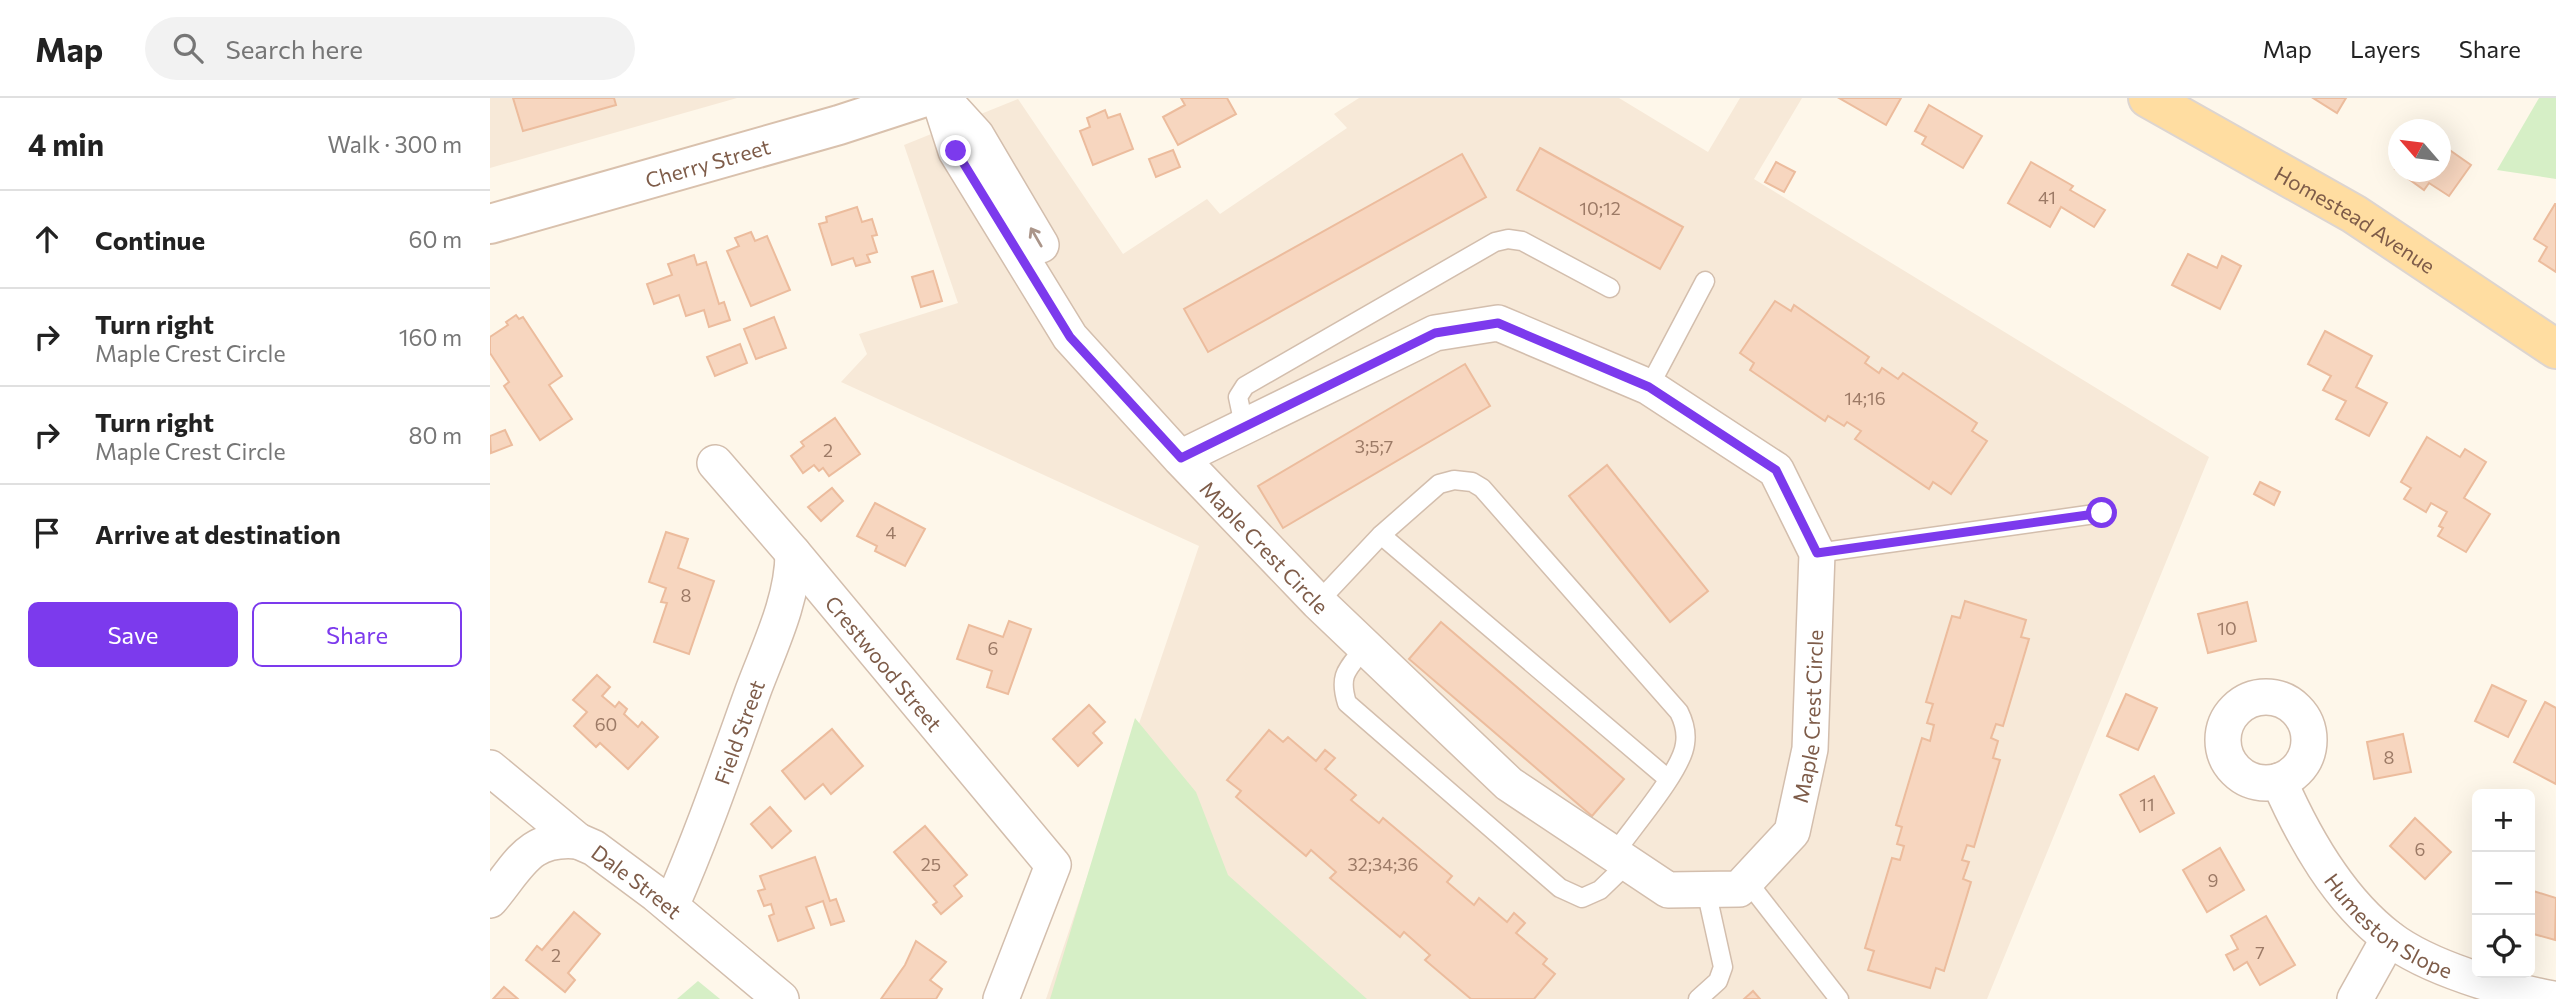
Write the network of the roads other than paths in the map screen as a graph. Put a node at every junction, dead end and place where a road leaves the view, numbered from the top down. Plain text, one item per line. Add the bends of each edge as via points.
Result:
1 (922, 98) edge
2 (941, 98) edge
3 (2148, 98) edge
4 (490, 224) edge
5 (1705, 281) dead end
6 (1609, 288) dead end
7 (2556, 349) edge
8 (1649, 387) junction
9 (1244, 425) junction
10 (1181, 458) junction
11 (715, 463) dead end
12 (2102, 513) dead end
13 (1381, 536) junction
14 (793, 553) junction
15 (1817, 553) junction
16 (1318, 602) junction
17 (1365, 647) junction
18 (490, 768) edge
19 (1668, 779) junction
20 (2279, 781) dead end
21 (578, 842) junction
22 (1621, 859) junction
23 (1746, 881) junction
24 (1706, 890) junction
25 (490, 900) edge
26 (671, 906) junction
27 (2389, 938) junction
28 (781, 999) edge
29 (1001, 999) edge
30 (1699, 999) edge
31 (1839, 999) edge
32 (2355, 999) edge
33 (2553, 999) edge

1 - 4 street, Cherry Street
2 - 10 street, Maple Crest Circle via 976,135 1087,323
3 - 7 main road, Homestead Avenue via 2354,215
5 - 8 lane
6 - 9 lane via 1522,241 1495,242 1245,386 1238,397
8 - 9 street, Maple Crest Circle via 1498,323 1435,333
8 - 15 street, Maple Crest Circle via 1776,470
9 - 10 street, Maple Crest Circle
10 - 16 street, Maple Crest Circle
11 - 14 street, Crestwood Street
12 - 15 lane
13 - 16 lane
13 - 19 lane
13 - 19 lane via 1439,484 1454,480 1482,488 1679,712 1685,725 1685,745
14 - 26 street, Field Street via 777,626
14 - 29 street, Crestwood Street via 1053,865
15 - 23 street, Maple Crest Circle via 1810,748 1795,820 1792,832
16 - 17 street, Maple Crest Circle
17 - 22 street, Maple Crest Circle via 1508,784
17 - 22 lane via 1342,676 1347,704 1560,888 1581,898 1600,890
18 - 21 street, Dale Street
19 - 22 lane
20 - 27 street, Humeston Slope via 2327,870 2355,908
21 - 25 street via 542,843
21 - 26 street, Dale Street via 594,848
22 - 24 street, Maple Crest Circle via 1668,890
23 - 24 street, Maple Crest Circle via 1740,889
23 - 31 lane
24 - 30 lane via 1723,967 1718,981
26 - 28 street, Dale Street
27 - 32 street
27 - 33 street, Humeston Slope via 2462,974

